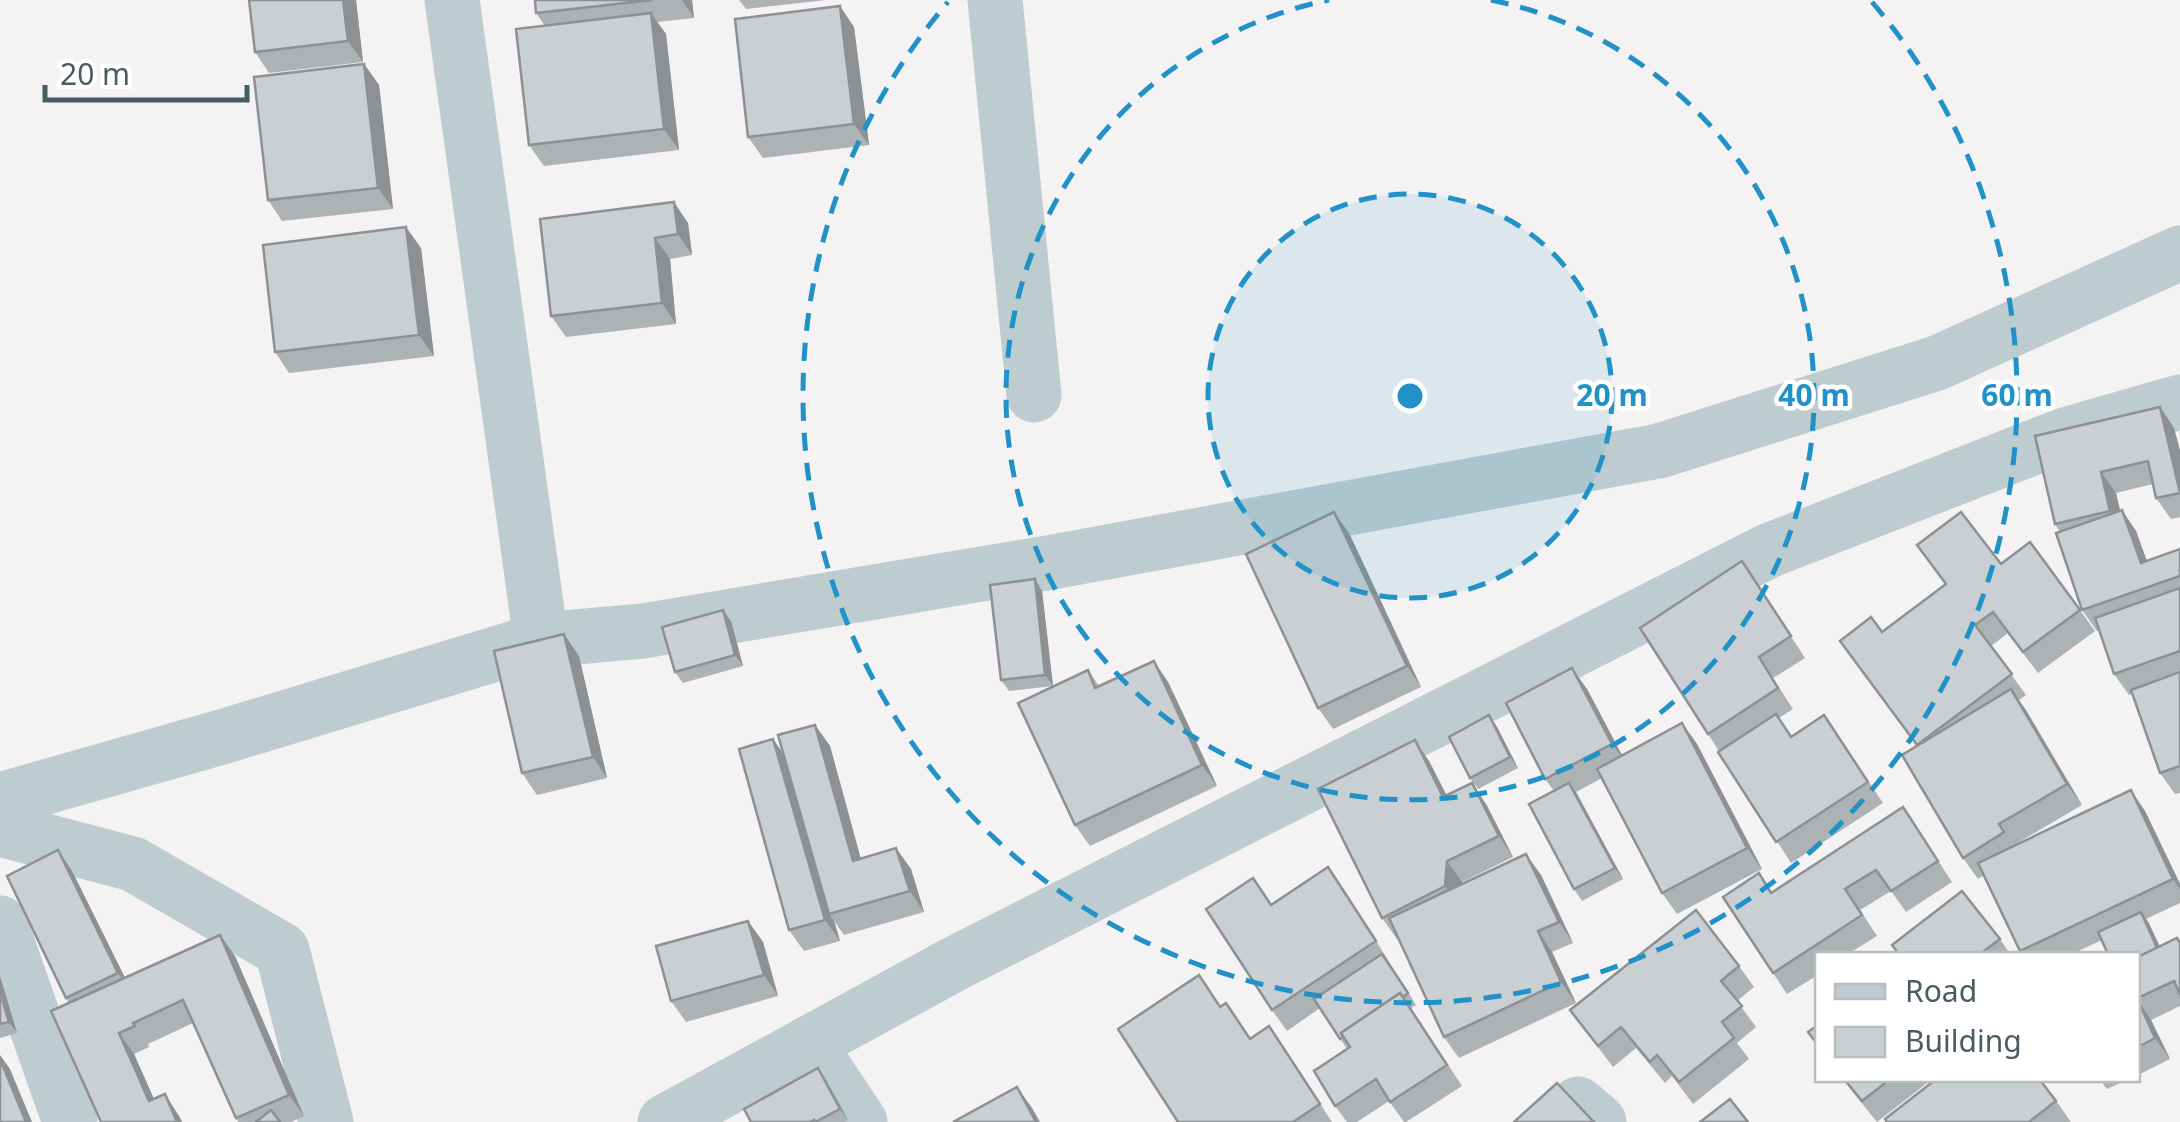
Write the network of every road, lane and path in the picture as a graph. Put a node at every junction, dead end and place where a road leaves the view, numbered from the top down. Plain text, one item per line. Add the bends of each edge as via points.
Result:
1 (452, 0) edge
2 (994, 0) edge
3 (2180, 253) edge
4 (1034, 395) dead end
5 (2180, 402) edge
6 (540, 640) junction
7 (0, 800) edge
8 (0, 829) edge
9 (0, 923) edge
10 (808, 1044) junction
11 (70, 1122) edge
12 (326, 1122) edge
13 (664, 1122) edge
14 (860, 1122) edge
15 (1558, 1122) edge
16 (1599, 1122) edge

1 - 6 street
2 - 4 street
3 - 6 street via 1937,364 1659,451 1047,563 643,631
5 - 10 street via 2065,435 1768,551 956,962
6 - 7 street
8 - 12 street via 133,864 282,950
9 - 11 street
10 - 13 street
10 - 14 street
15 - 16 street via 1578,1104

